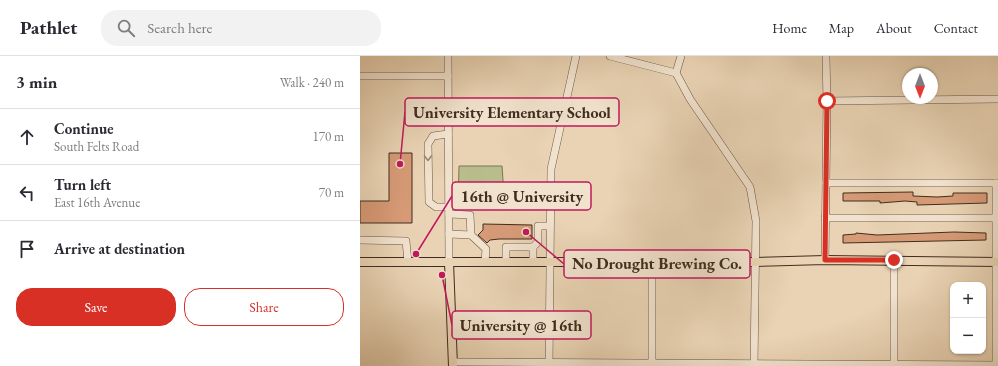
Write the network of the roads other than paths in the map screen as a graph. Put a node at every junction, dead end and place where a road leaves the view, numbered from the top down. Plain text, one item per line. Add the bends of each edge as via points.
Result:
1 (448, 56) edge
2 (576, 56) edge
3 (610, 56) edge
4 (681, 56) edge
5 (826, 56) edge
6 (676, 73) junction
7 (360, 76) edge
8 (448, 76) junction
9 (998, 99) edge
10 (827, 101) junction
11 (448, 134) junction
12 (826, 183) junction
13 (997, 183) edge
14 (449, 211) junction
15 (825, 218) junction
16 (996, 218) junction
17 (550, 226) junction
18 (449, 234) junction
19 (471, 235) junction
20 (360, 240) edge
21 (550, 242) junction
22 (535, 244) junction
23 (825, 260) junction
24 (894, 260) junction
25 (360, 262) edge
26 (408, 262) junction
27 (449, 262) junction
28 (485, 262) junction
29 (506, 262) junction
30 (533, 262) junction
31 (652, 262) junction
32 (754, 262) junction
33 (997, 262) edge
34 (550, 263) junction
35 (453, 364) edge
36 (549, 365) edge
37 (652, 365) edge
38 (754, 365) edge
39 (997, 365) edge
40 (894, 366) edge

1 - 8 street
2 - 17 street via 551,169
3 - 6 street
4 - 6 street
5 - 10 street
6 - 32 street via 690,99 750,187 756,221
7 - 8 street
8 - 11 street
9 - 10 street
10 - 12 street
11 - 14 street
11 -> 14 street via 433,136 428,144 429,202
12 - 13 street
12 - 15 street
13 - 16 street
14 - 18 street
14 - 19 street via 470,215
15 - 16 street
15 - 23 street
16 - 33 street
17 - 21 street
17 - 22 street via 538,226
18 - 19 street
18 - 27 street
19 - 28 street via 486,249
20 - 26 street via 406,241
21 - 22 street
21 - 34 street
22 - 29 street via 506,247
22 - 30 street
23 - 24 main road
23 - 32 main road
24 - 33 main road
24 - 40 street
25 - 26 main road
26 - 27 main road
27 - 28 main road
27 - 35 main road
28 - 29 main road
29 - 30 main road
30 - 34 main road
31 - 32 main road
31 - 34 main road
31 - 37 street
32 - 38 street
33 - 39 street
34 - 36 street
35 - 36 street
36 - 37 street
37 - 38 street
38 - 40 street
39 - 40 street

